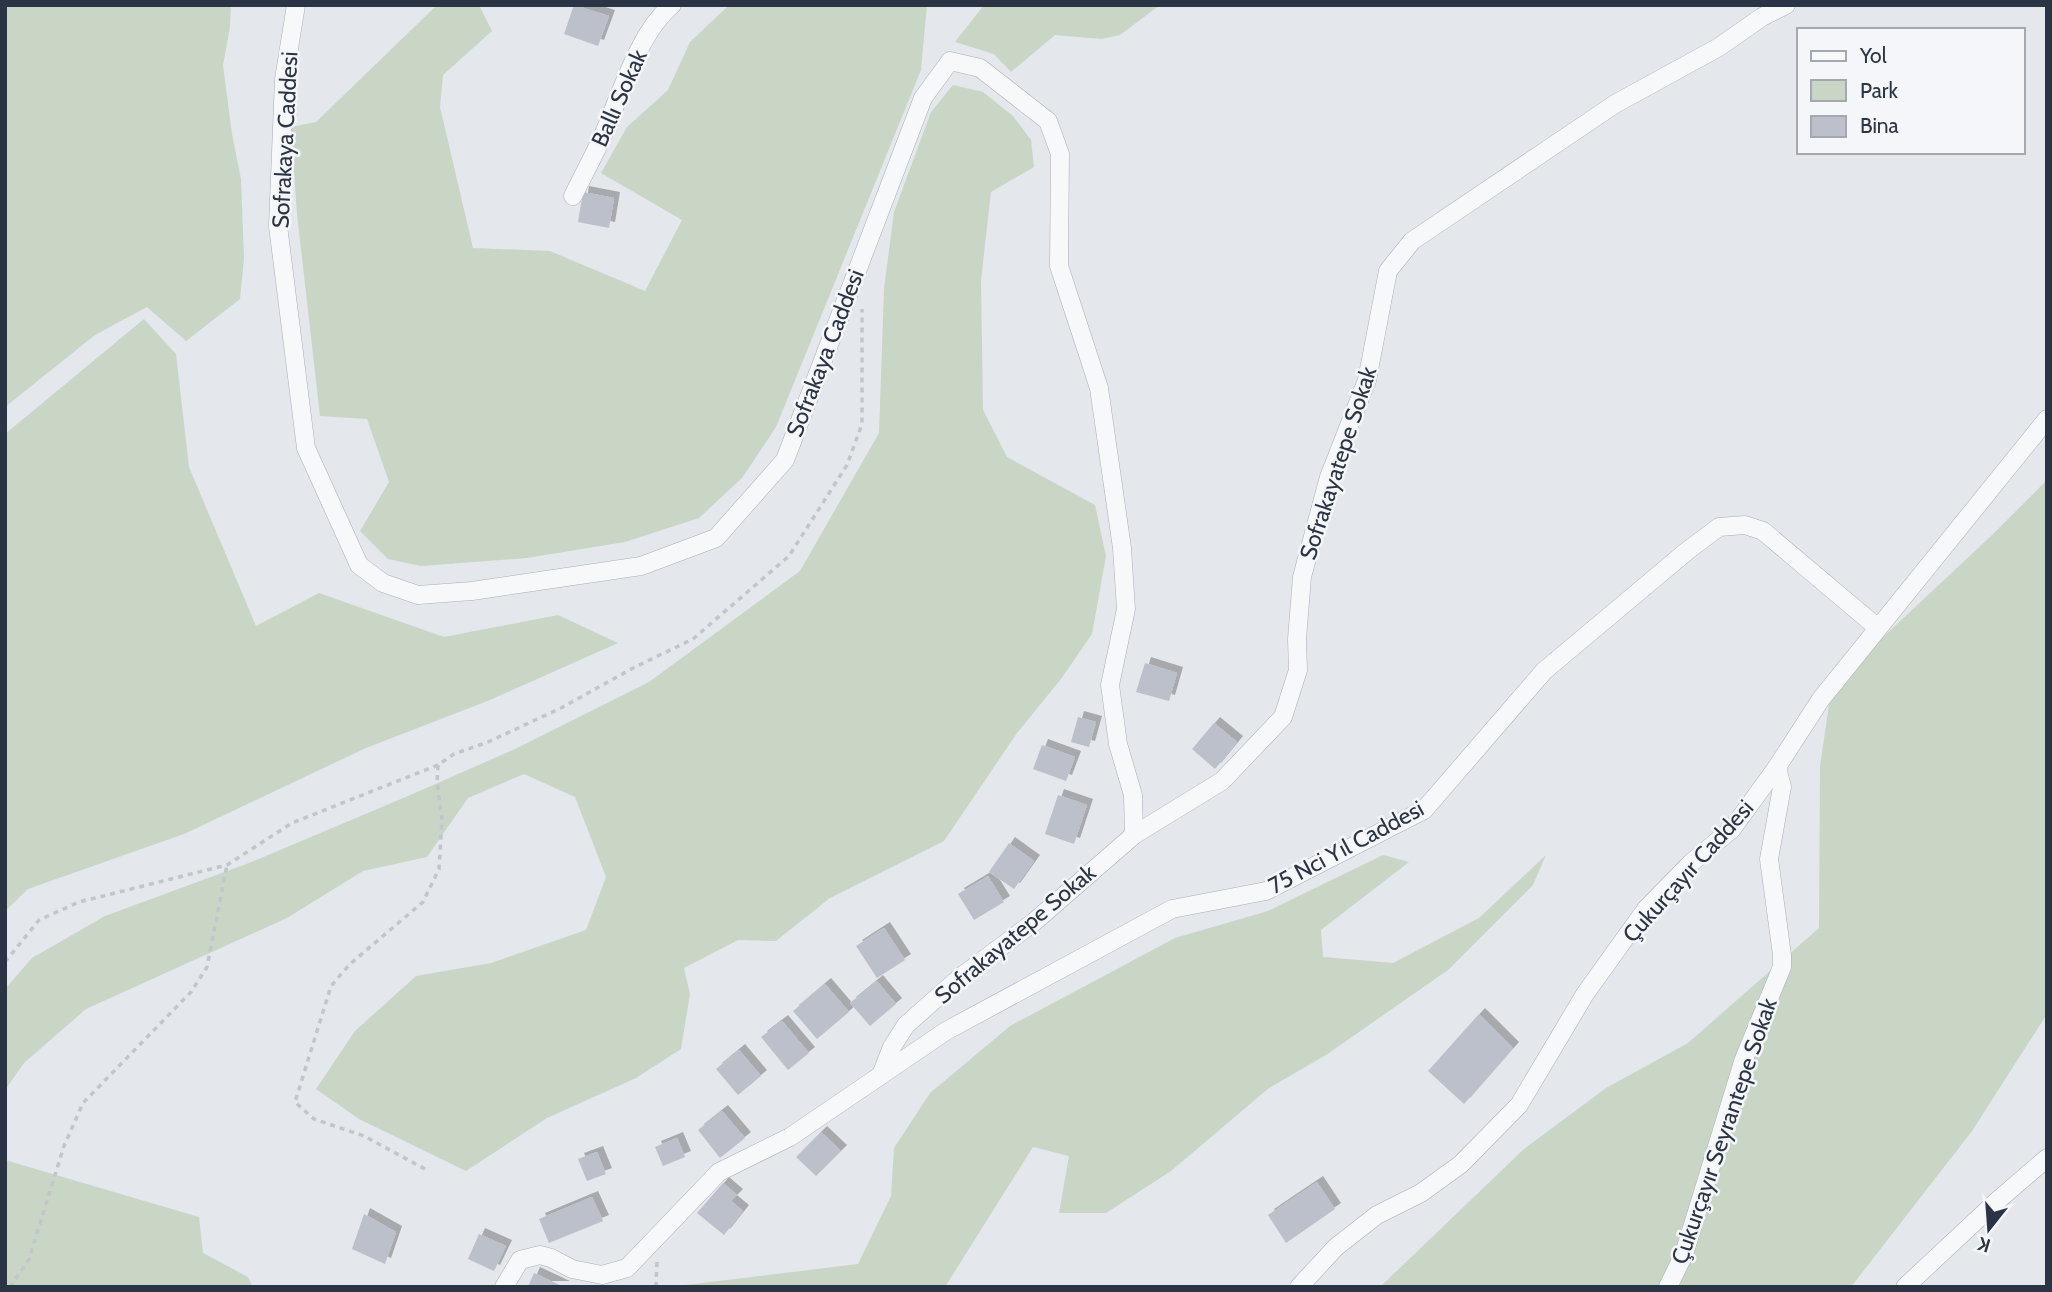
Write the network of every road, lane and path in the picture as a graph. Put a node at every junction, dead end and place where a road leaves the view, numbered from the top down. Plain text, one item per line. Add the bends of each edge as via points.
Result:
1 (296, 5) edge
2 (672, 5) edge
3 (1786, 5) edge
4 (573, 196) dead end
5 (862, 307) dead end
6 (2047, 419) edge
7 (1878, 628) junction
8 (438, 765) junction
9 (1777, 767) junction
10 (1134, 835) junction
11 (227, 864) junction
12 (5, 962) edge
13 (881, 1075) junction
14 (2047, 1158) edge
15 (425, 1169) dead end
16 (10, 1287) edge
17 (504, 1287) edge
18 (1299, 1287) edge
19 (1668, 1287) edge
20 (1905, 1287) edge

1 - 10 street, Sofrakaya Caddesi via 284,79 278,226 306,448 359,565 383,583 418,595 641,566 716,538 785,460 923,98 950,61 980,68 1048,121 1060,155 1059,266 1099,388 1122,548 1126,610 1110,685 1118,744 1133,795
2 - 4 street, Ballı Sokak via 646,39
3 - 10 street, Sofrakayatepe Sokak via 1615,104 1412,241 1388,271 1367,380 1329,477 1302,577 1298,670 1283,717 1222,781
5 - 8 path via 862,424 847,465 789,556 693,639
6 - 7 street, Çukurçayır Caddesi
7 - 9 street, Çukurçayır Caddesi via 1821,699
7 - 13 street, 75 Nci Yıl Caddesi via 1763,531 1745,525 1719,527 1544,671 1424,810 1266,891 1172,909 946,1031
8 - 11 path via 292,822
8 - 15 path via 439,869 423,902 331,986 296,1102 314,1119 364,1136
9 - 18 street, Çukurçayır Caddesi via 1732,829 1690,863 1646,909 1585,995 1519,1105 1461,1164 1421,1193 1377,1215 1336,1247
9 - 19 street, Çukurçayır Seyrantepe Sokak via 1782,787 1769,859 1782,967 1744,1059 1684,1254
10 - 13 street, Sofrakayatepe Sokak via 906,1025
11 - 12 path via 79,902 38,920
11 - 16 path via 207,967 191,992 83,1103 64,1146 29,1259
13 - 17 street, 75 Nci Yıl Caddesi via 790,1137 719,1172 627,1268 602,1275 540,1255 520,1260
14 - 20 street

